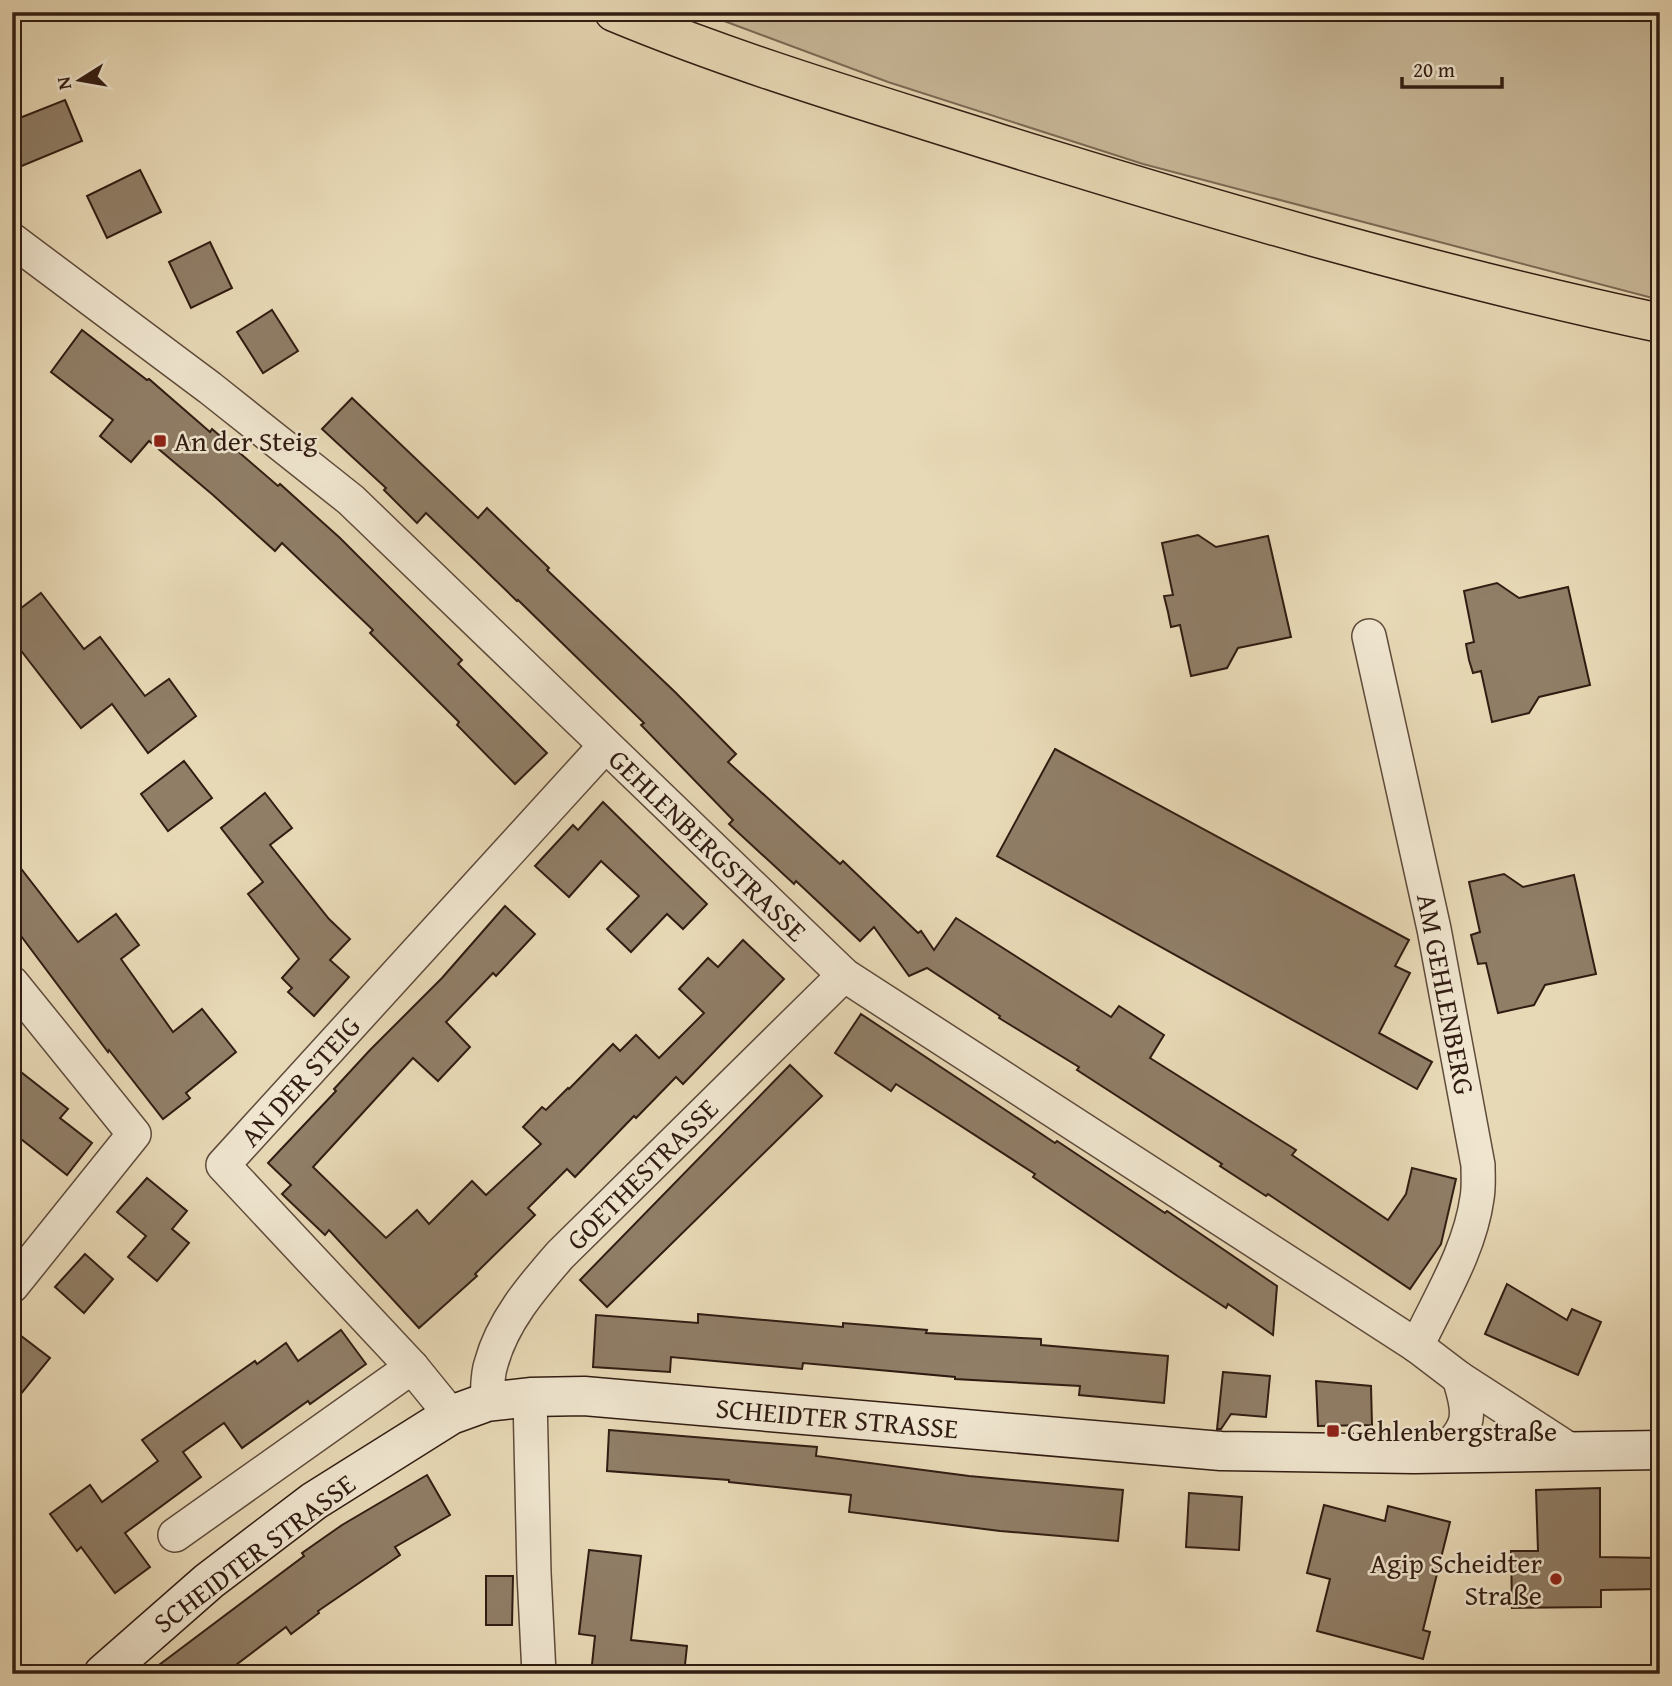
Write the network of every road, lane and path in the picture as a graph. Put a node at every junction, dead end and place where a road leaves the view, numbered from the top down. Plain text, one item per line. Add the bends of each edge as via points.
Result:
1 (614, 12) edge
2 (12, 240) edge
3 (1660, 323) edge
4 (1369, 636) dead end
5 (605, 746) junction
6 (844, 975) junction
7 (12, 983) edge
8 (12, 1286) edge
9 (1417, 1346) junction
10 (412, 1367) junction
11 (1459, 1378) junction
12 (530, 1397) junction
13 (487, 1402) junction
14 (451, 1415) junction
15 (1570, 1450) junction
16 (1660, 1450) edge
17 (1442, 1454) junction
18 (174, 1535) dead end
19 (103, 1674) edge
20 (539, 1674) edge

1 - 3 highway via 688,44 1105,176 1349,247
2 - 5 street, GEHLENBERGSTRASSE via 351,500
4 - 9 street, AM GEHLENBERG via 1434,929 1478,1165 1477,1198 1469,1229
5 - 6 street, GEHLENBERGSTRASSE
5 - 10 street, AN DER STEIG via 223,1166
6 - 9 street, GEHLENBERGSTRASSE
6 - 13 street, GOETHESTRASSE via 535,1284 499,1341 490,1365
7 - 8 street via 134,1133
9 - 11 street, GEHLENBERGSTRASSE
10 - 14 street, AN DER STEIG
10 - 18 street, SCHEIDTER STRASSE
11 - 15 street, GEHLENBERGSTRASSE
11 - 17 street via 1467,1418 1460,1438
12 - 13 street, SCHEIDTER STRASSE
12 - 17 street, SCHEIDTER STRASSE via 597,1398 1221,1451
12 - 20 street
13 - 14 street, SCHEIDTER STRASSE
14 - 19 street, SCHEIDTER STRASSE via 314,1501 209,1581
15 - 16 street, SCHEIDTER STRASSE
15 - 17 street, SCHEIDTER STRASSE

